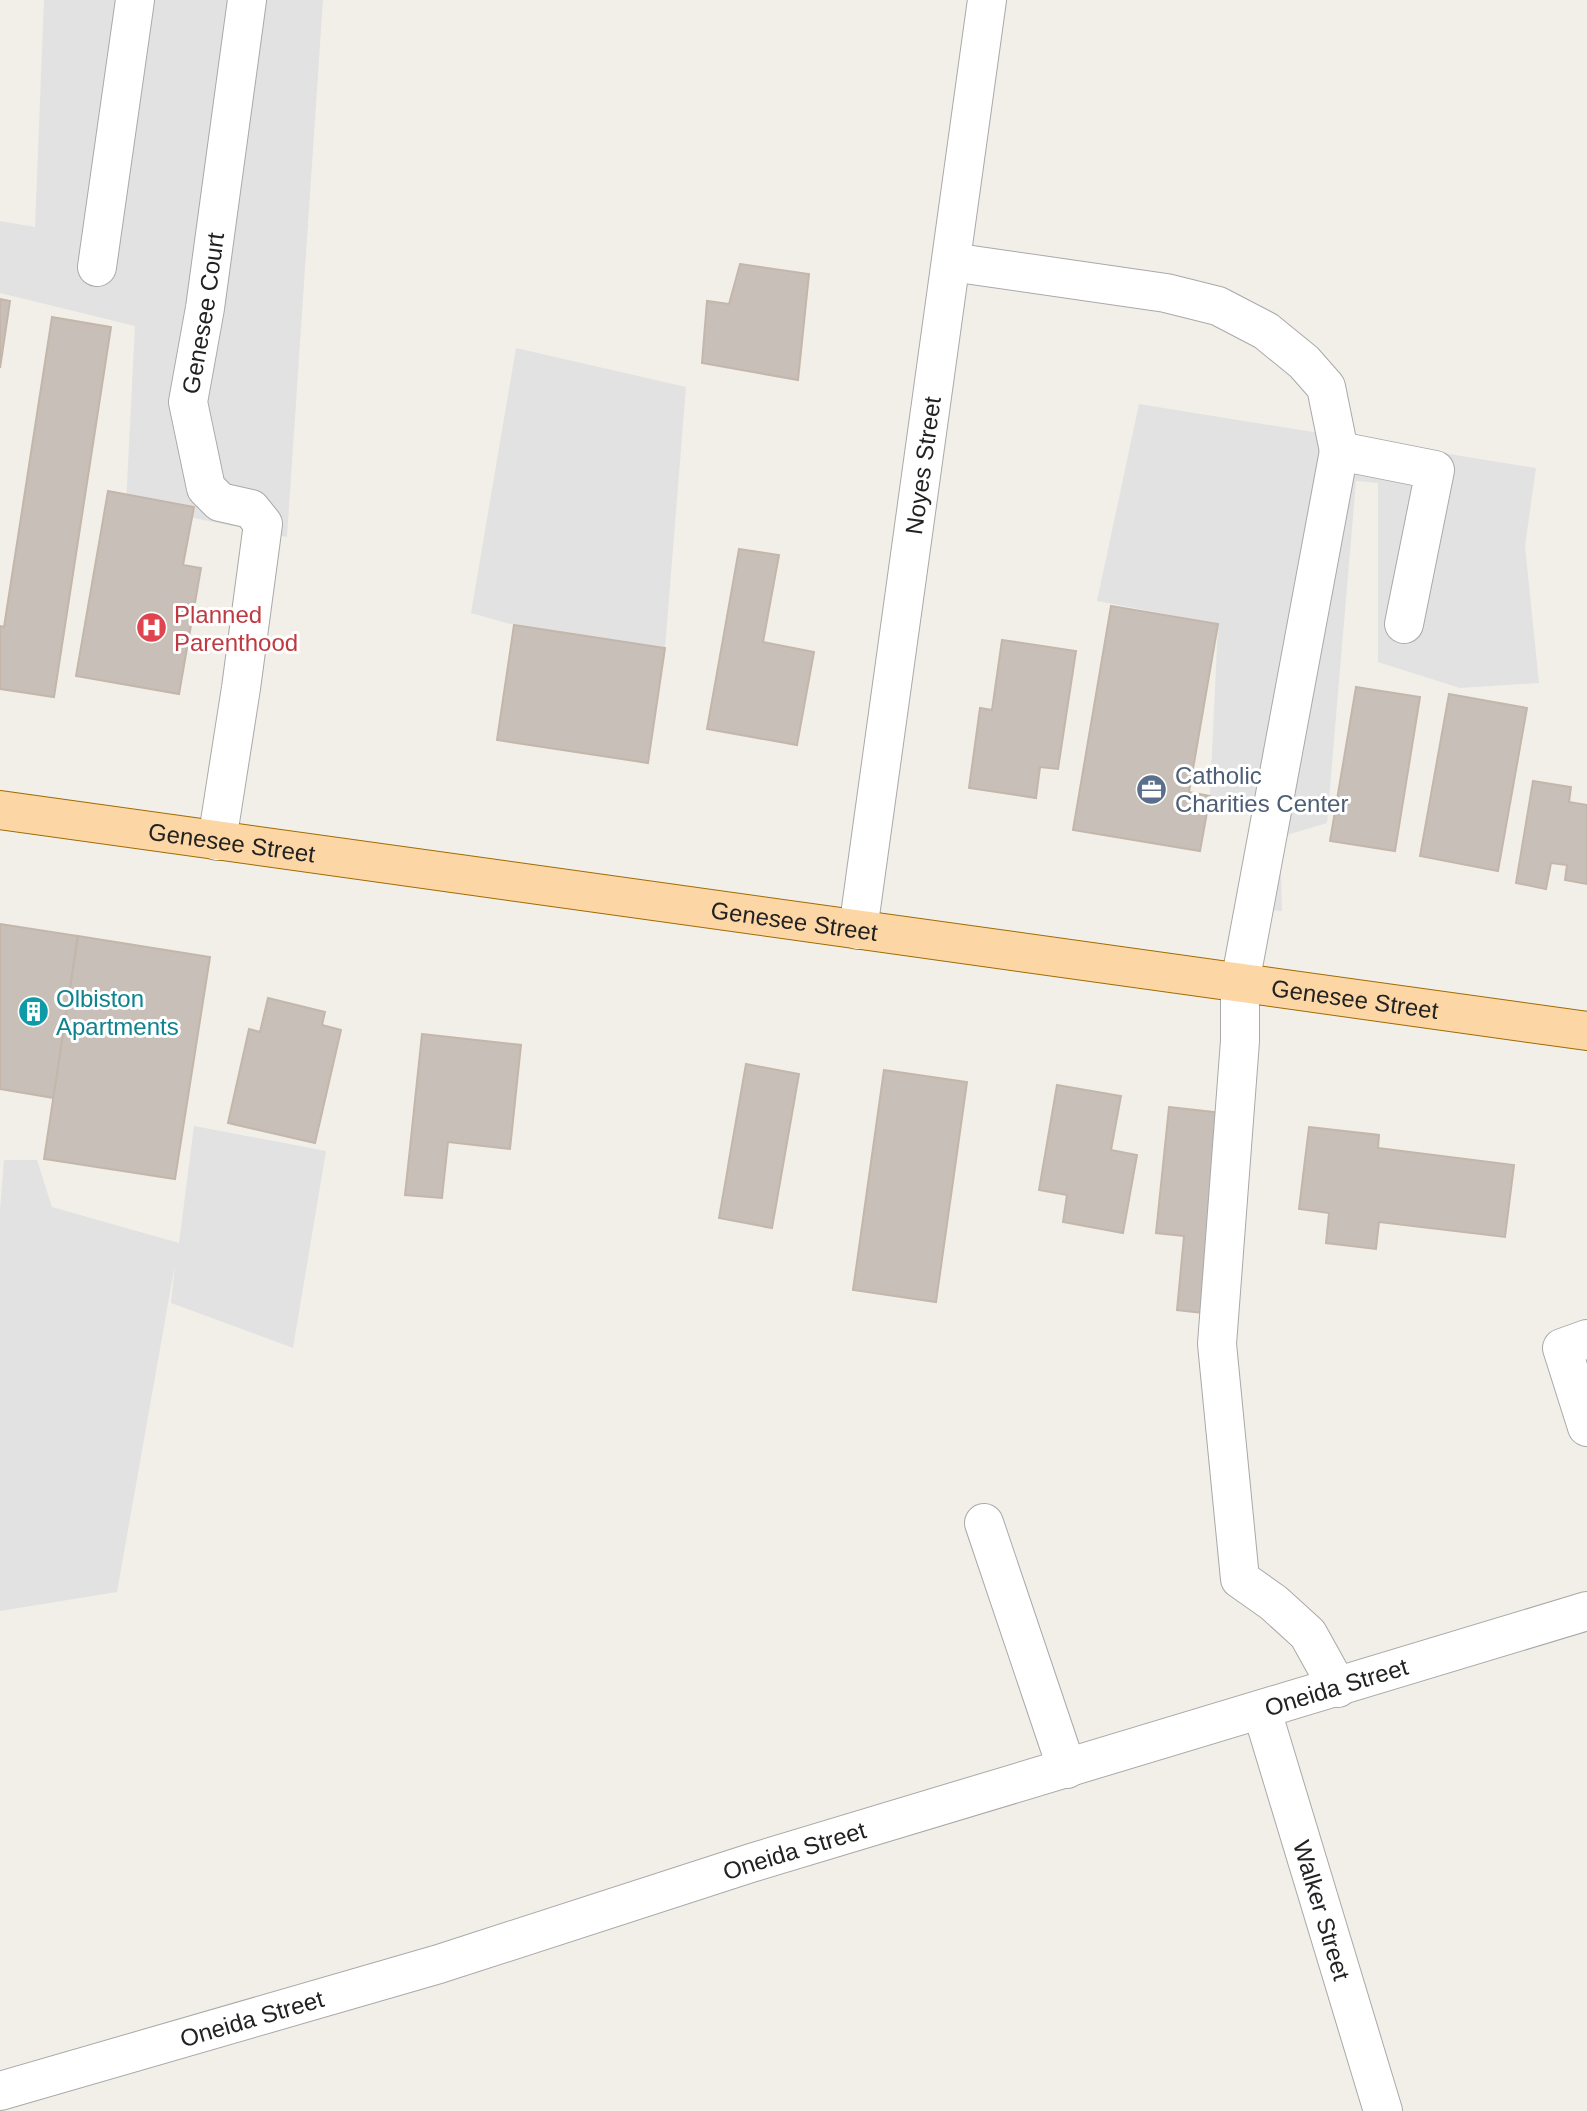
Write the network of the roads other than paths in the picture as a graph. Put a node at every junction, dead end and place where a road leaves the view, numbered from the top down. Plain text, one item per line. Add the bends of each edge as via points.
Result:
1 (135, 0) edge
2 (247, 0) edge
3 (987, 0) edge
4 (951, 262) junction
5 (97, 267) dead end
6 (1339, 451) junction
7 (1404, 624) dead end
8 (0, 810) edge
9 (217, 841) junction
10 (858, 930) junction
11 (1240, 983) junction
12 (1587, 1031) edge
13 (1587, 1339) edge
14 (1587, 1427) edge
15 (984, 1523) dead end
16 (1587, 1611) edge
17 (1338, 1688) junction
18 (1262, 1711) junction
19 (1067, 1769) junction
20 (0, 2091) edge
21 (1383, 2111) edge

1 - 5 street
2 - 9 street, Genesee Court via 188,402 206,488 220,502 251,509 263,524
3 - 4 street, Noyes Street
4 - 6 street via 1166,293 1218,306 1266,331 1326,387
4 - 10 street, Noyes Street
6 - 7 street via 1435,470
6 - 11 street
8 - 9 main road, Genesee Street
9 - 10 main road, Genesee Street
10 - 11 main road, Genesee Street
11 - 12 main road, Genesee Street
11 - 17 street via 1240,1041 1217,1344 1240,1579 1308,1634
13 - 14 street via 1562,1348
15 - 19 street
16 - 17 street, Oneida Street
17 - 18 street, Oneida Street
18 - 19 street, Oneida Street
18 - 21 street, Walker Street
19 - 20 street, Oneida Street via 751,1863 439,1964

